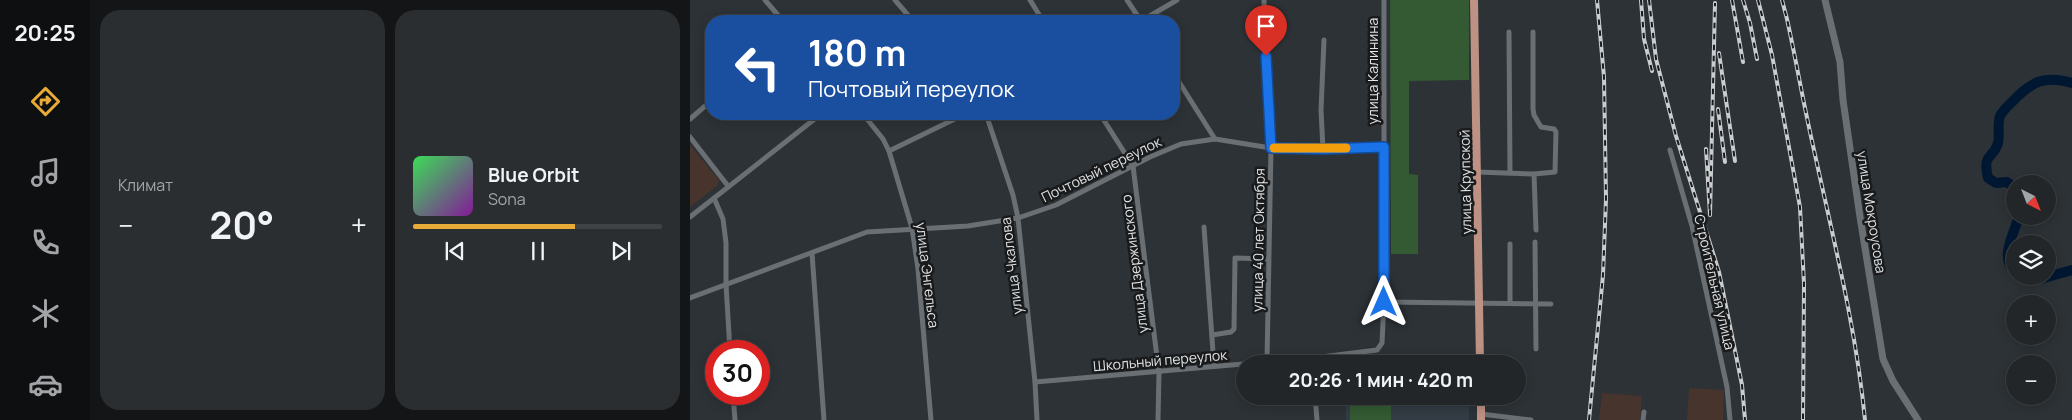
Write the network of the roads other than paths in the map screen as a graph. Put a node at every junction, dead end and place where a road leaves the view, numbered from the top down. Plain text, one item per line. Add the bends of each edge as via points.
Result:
1 (765, 0) edge
2 (895, 0) edge
3 (1030, 0) edge
4 (1127, 0) edge
5 (1177, 0) edge
6 (1264, 0) edge
7 (1384, 0) edge
8 (1474, 0) edge
9 (1825, 0) edge
10 (778, 15) edge
11 (908, 15) edge
12 (1039, 15) edge
13 (1137, 15) edge
14 (1151, 15) edge
15 (1508, 32) dead end
16 (1533, 32) dead end
17 (1324, 40) dead end
18 (1180, 84) edge
19 (705, 107) edge
20 (690, 119) edge
21 (813, 120) edge
22 (868, 120) edge
23 (953, 120) edge
24 (988, 120) edge
25 (1104, 120) edge
26 (690, 138) edge
27 (1215, 139) junction
28 (1384, 147) junction
29 (1271, 148) junction
30 (1323, 149) junction
31 (1670, 150) dead end
32 (889, 151) junction
33 (1133, 166) junction
34 (1477, 172) junction
35 (1510, 173) junction
36 (1534, 174) junction
37 (728, 186) junction
38 (714, 198) junction
39 (690, 217) edge
40 (1018, 218) junction
41 (1204, 227) dead end
42 (912, 228) junction
43 (1536, 230) dead end
44 (1535, 242) dead end
45 (1510, 244) dead end
46 (812, 253) junction
47 (1268, 259) junction
48 (726, 284) junction
49 (690, 298) edge
50 (1384, 302) junction
51 (1480, 302) junction
52 (1510, 303) junction
53 (1535, 304) junction
54 (1551, 304) dead end
55 (1212, 335) junction
56 (729, 340) edge
57 (1536, 349) dead end
58 (1377, 350) joint
59 (1267, 355) edge
60 (1348, 355) edge
61 (1480, 355) edge
62 (1236, 364) edge
63 (1214, 366) junction
64 (1159, 373) junction
65 (1035, 382) junction
66 (734, 405) edge
67 (1316, 405) edge
68 (1644, 412) dead end
69 (1481, 417) edge
70 (735, 420) edge
71 (824, 420) edge
72 (931, 420) edge
73 (1036, 420) edge
74 (1158, 420) edge
75 (1317, 420) edge
76 (1531, 420) edge
77 (1643, 420) edge
78 (1730, 420) edge
79 (1918, 420) edge

1 - 10 street
2 - 11 street
3 - 12 street
4 - 13 street
5 - 14 street
6 - 29 street, улица 40 лет Октября
7 - 28 street, улица Калинина
8 - 34 main road, улица Крупской
9 - 79 street, улица Мокроусова via 1840,62 1883,359 1892,381
15 - 35 street
16 - 36 street via 1534,115 1542,127 1556,132 1555,172
17 - 30 street
18 - 27 street
19 - 20 street
21 - 37 street
22 - 32 street, улица Энгельса
23 - 32 street
24 - 40 street, улица Чкалова
25 - 33 street, улица Дзержинского
26 - 37 street
27 - 29 street, Почтовый переулок
27 - 33 street, Почтовый переулок via 1181,144
28 - 30 street, Почтовый переулок
28 - 50 street, улица Калинина
29 - 30 street, Почтовый переулок
29 - 47 street, улица 40 лет Октября
31 - 78 street, Строительная улица via 1692,226 1727,387
32 - 42 street, улица Энгельса
33 - 40 street, Почтовый переулок via 1056,206
33 - 64 street, улица Дзержинского
34 - 35 street
34 - 51 main road, улица Крупской
35 - 36 street
36 - 43 street
37 - 38 street
38 - 39 street
38 - 48 street via 723,219
40 - 42 street, Почтовый переулок via 968,226
40 - 65 street, улица Чкалова
41 - 55 street
42 - 46 street, Почтовый переулок via 866,232
42 - 72 street, улица Энгельса
44 - 53 street
45 - 52 street
46 - 48 street, Почтовый переулок
46 - 71 street
47 - 55 street via 1235,258 1234,329
47 - 59 street, улица 40 лет Октября
48 - 49 street, Почтовый переулок
48 - 56 street
50 - 51 street
50 - 58 street, улица Калинина via 1382,343
51 - 52 street
51 - 61 main road, улица Крупской
52 - 53 street
53 - 54 street
53 - 57 street
55 - 63 street
58 - 60 street, Школьный переулок
62 - 63 street, Школьный переулок
63 - 64 street, Школьный переулок
64 - 65 street, Школьный переулок
64 - 74 street, улица Дзержинского
65 - 73 street, улица Чкалова
66 - 70 street
67 - 75 street
68 - 77 street
69 - 76 street

